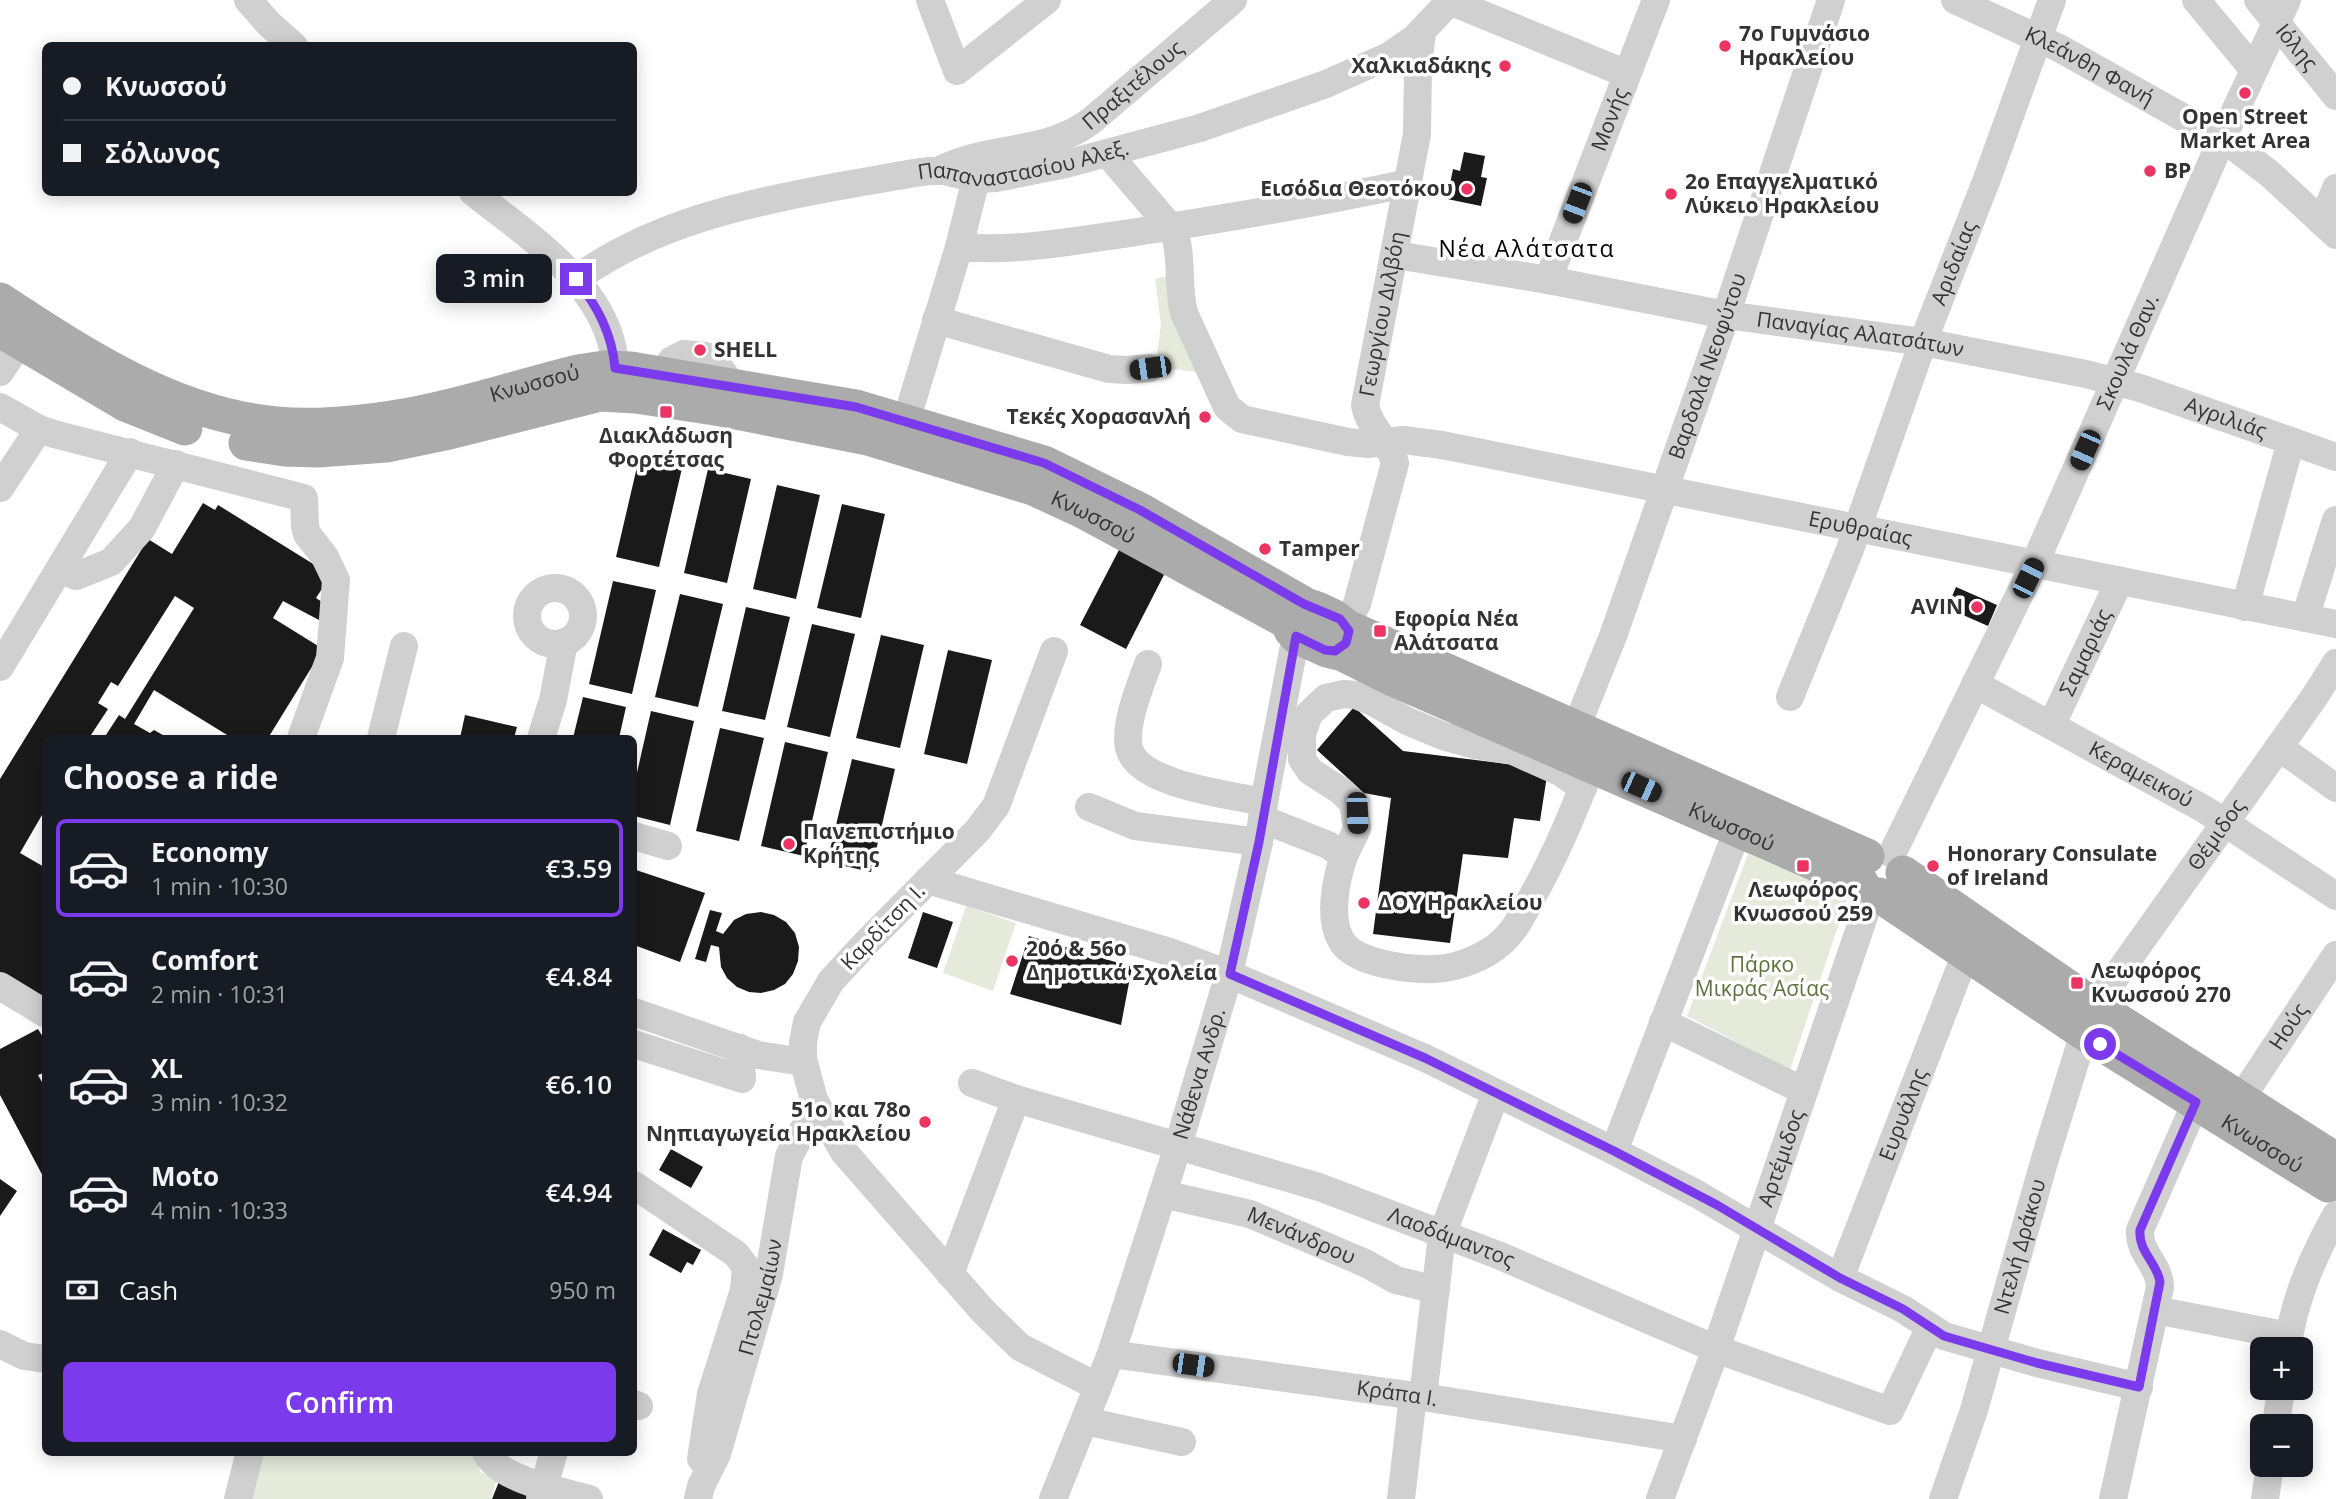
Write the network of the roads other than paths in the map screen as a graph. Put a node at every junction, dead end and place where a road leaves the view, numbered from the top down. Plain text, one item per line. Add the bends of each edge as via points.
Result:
1 (248, 0) edge
2 (930, 0) edge
3 (1047, 0) edge
4 (1233, 0) edge
5 (1449, 0) edge
6 (1656, 0) edge
7 (1831, 0) edge
8 (1955, 0) edge
9 (2052, 0) edge
10 (2196, 0) edge
11 (2258, 0) edge
12 (2281, 11) edge
13 (1422, 32) junction
14 (2037, 38) junction
15 (289, 42) edge
16 (2254, 70) junction
17 (1627, 74) junction
18 (2336, 96) edge
19 (2222, 139) junction
20 (1107, 153) junction
21 (940, 170) junction
22 (976, 179) junction
23 (1409, 183) junction
24 (2336, 188) edge
25 (478, 196) edge
26 (1170, 227) junction
27 (2329, 228) edge
28 (959, 247) junction
29 (1396, 254) junction
30 (576, 279) junction
31 (1548, 280) junction
32 (0, 300) edge
33 (1726, 315) junction
34 (936, 320) junction
35 (10, 336) edge
36 (1923, 342) junction
37 (1150, 368) dead end
38 (0, 372) edge
39 (615, 381) junction
40 (2116, 381) junction
41 (0, 407) edge
42 (155, 409) junction
43 (906, 421) junction
44 (39, 429) junction
45 (2291, 441) junction
46 (1383, 442) junction
47 (137, 454) junction
48 (2336, 457) edge
49 (176, 464) junction
50 (0, 488) edge
51 (1664, 489) junction
52 (2336, 520) edge
53 (1857, 529) junction
54 (2034, 565) junction
55 (60, 569) junction
56 (2119, 582) junction
57 (2245, 607) junction
58 (2305, 618) junction
59 (1296, 621) junction
60 (2336, 624) edge
61 (1341, 633) junction
62 (564, 642) junction
63 (404, 646) dead end
64 (1054, 651) dead end
65 (1148, 663) dead end
66 (2336, 663) edge
67 (0, 667) edge
68 (1975, 684) junction
69 (1790, 697) dead end
70 (2052, 724) junction
71 (1576, 728) junction
72 (302, 735) edge
73 (382, 735) edge
74 (542, 735) edge
75 (2279, 747) junction
76 (1588, 777) junction
77 (2336, 788) edge
78 (1088, 807) dead end
79 (1262, 821) junction
80 (2226, 822) junction
81 (1738, 829) junction
82 (637, 837) edge
83 (668, 846) dead end
84 (1344, 856) junction
85 (1879, 876) junction
86 (928, 880) junction
87 (2336, 896) edge
88 (1966, 953) junction
89 (2336, 955) edge
90 (1230, 974) junction
91 (0, 986) edge
92 (42, 1012) edge
93 (637, 1013) edge
94 (2090, 1020) junction
95 (1664, 1022) junction
96 (637, 1045) edge
97 (740, 1048) junction
98 (803, 1062) junction
99 (972, 1083) dead end
100 (1804, 1091) junction
101 (1496, 1093) junction
102 (1016, 1099) junction
103 (2241, 1100) junction
104 (2196, 1102) junction
105 (822, 1118) junction
106 (1178, 1146) junction
107 (1614, 1151) junction
108 (2335, 1184) edge
109 (637, 1194) edge
110 (1163, 1194) junction
111 (1757, 1228) junction
112 (1442, 1235) junction
113 (758, 1273) junction
114 (950, 1274) junction
115 (1840, 1278) junction
116 (1436, 1290) junction
117 (2155, 1310) junction
118 (1930, 1327) junction
119 (2264, 1337) edge
120 (2290, 1337) edge
121 (0, 1344) edge
122 (1716, 1349) junction
123 (1992, 1351) junction
124 (1111, 1354) junction
125 (42, 1358) edge
126 (1098, 1387) junction
127 (2139, 1387) junction
128 (1418, 1396) junction
129 (1085, 1421) junction
130 (1683, 1439) junction
131 (1182, 1442) dead end
132 (249, 1456) edge
133 (488, 1456) edge
134 (553, 1456) edge
135 (2268, 1477) edge
136 (700, 1492) edge
137 (542, 1493) edge
138 (238, 1499) edge
139 (589, 1499) edge
140 (1053, 1499) edge
141 (1401, 1499) edge
142 (1660, 1499) edge
143 (1943, 1499) edge
144 (2113, 1499) edge
145 (2265, 1499) edge

1 - 15 street
2 - 3 street via 957,71
4 - 21 street, Πραξιτέλους via 1072,134
5 - 13 street, Παπαναστασίου Αλεξ.
5 - 17 street
6 - 17 street, Μονής
7 - 33 street, Βαρδαλά Νεοφύτου
8 - 14 street, Κλεάνθη Φανή
9 - 14 street, Αριδαίας
10 - 16 street
11 - 12 street, Ιόλης
12 - 16 street, Σκουλά Θαν.
12 - 18 street, Ιόλης
13 - 20 street, Παπαναστασίου Αλεξ. via 1389,56 1326,84 1200,128
13 - 23 street, Γεωργίου Διλβόη via 1418,134
14 - 19 street, Κλεάνθη Φανή
14 - 36 street, Αριδαίας
16 - 19 street, Σκουλά Θαν.
17 - 31 street, Μονής
19 - 27 street via 2270,174
19 - 40 street, Σκουλά Θαν.
20 - 22 street, Παπαναστασίου Αλεξ. via 1037,171
20 - 26 street
21 - 22 street, Παπαναστασίου Αλεξ.
21 - 30 street, Παπαναστασίου Αλεξ. via 785,196 707,216 626,247
22 - 28 street
23 - 26 street
23 - 29 street, Γεωργίου Διλβόη
24 - 27 street
25 - 30 street
26 - 28 street via 1003,248
26 - 46 street, Ερυθραίας via 1177,243 1184,313 1232,412 1242,419 1336,440
28 - 34 street
29 - 31 street, Παναγίας Αλατσάτων
29 - 46 street, Γεωργίου Διλβόη via 1365,405
30 - 39 street via 607,330
31 - 33 street, Παναγίας Αλατσάτων
32 - 42 main road, Κνωσσού
33 - 36 street, Παναγίας Αλατσάτων
33 - 51 street, Βαρδαλά Νεοφύτου
34 - 37 street via 1109,369
34 - 43 street
35 - 38 street
35 - 42 main road, Κνωσσού via 95,388
36 - 40 street, Παναγίας Αλατσάτων
36 - 53 street, Αριδαίας
39 - 42 main road, Κνωσσού via 578,372 404,416 342,424 284,425 208,410
39 - 43 main road, Κνωσσού via 662,374 856,407
39 - 59 main road, Κνωσσού via 709,407 828,429 1012,481 1075,507
40 - 45 street, Αγριλιάς
40 - 54 street, Σκουλά Θαν.
41 - 44 street
42 - 47 street
43 - 59 main road, Κνωσσού via 1059,469 1140,510
44 - 47 street
44 - 50 street
45 - 48 street, Αγριλιάς
45 - 57 street
46 - 51 street, Ερυθραίας via 1431,443
46 - 61 street, Γεωργίου Διλβόη via 1393,456 1394,469 1357,604
47 - 49 street
47 - 55 street
49 - 55 street via 142,528 111,562 76,576
49 - 72 street via 304,498 307,534 335,580 330,658
51 - 53 street, Ερυθραίας
51 - 71 street, Βαρδαλά Νεοφύτου
52 - 58 street
53 - 54 street, Ερυθραίας
53 - 69 street, Αριδαίας
54 - 56 street, Ερυθραίας
54 - 68 street, Σκουλά Θαν.
55 - 67 street
56 - 57 street, Ερυθραίας
56 - 70 street, Σαμαριάς
57 - 58 street, Ερυθραίας
58 - 60 street, Ερυθραίας
59 - 61 main road via 1325,650
59 - 79 street, Νάθενα Ανδρ.
61 - 71 main road, Κνωσσού
61 - 76 main road, Κνωσσού via 1394,679
62 - 62 street via 542,641 527,619 531,602 553,587 571,593 582,608 580,627
62 - 74 street
63 - 73 street
64 - 86 street, Καρδίτση Ι. via 996,806
65 - 79 street via 1132,708 1129,746 1136,764
66 - 75 street, Θέμιδος
68 - 70 street, Κεραμεικού
68 - 85 street, Σκουλά Θαν.
70 - 80 street, Κεραμεικού
71 - 85 main road, Κνωσσού
75 - 77 street
75 - 80 street, Θέμιδος
76 - 81 main road, Κνωσσού
76 - 84 street via 1551,863 1518,923 1488,953 1462,964 1410,968 1373,962 1354,953 1341,940 1334,904
76 - 84 street via 1560,772 1513,751 1443,736 1356,695 1326,698 1309,714 1302,734 1302,759 1310,771 1353,803 1357,830
78 - 79 street via 1135,826
79 - 84 street via 1328,845
79 - 90 street, Νάθενα Ανδρ.
80 - 87 street, Κεραμεικού
80 - 94 street, Θέμιδος
81 - 85 main road, Κνωσσού
81 - 95 street
82 - 83 street
85 - 88 main road, Κνωσσού
85 - 94 main road, Κνωσσού
85 - 100 street, Αρτέμιδος
86 - 90 street
86 - 98 street, Καρδίτση Ι. via 824,992 804,1033
88 - 94 main road, Κνωσσού
88 - 115 street, Ευρυάλης
89 - 103 street, Ηούς
90 - 101 street
90 - 106 street, Νάθενα Ανδρ.
91 - 92 street
93 - 97 street
94 - 103 main road, Κνωσσού
94 - 104 main road, Κνωσσού
94 - 123 street, Ντελή Δράκου via 2037,1185
95 - 100 street
95 - 107 street
96 - 97 street via 742,1079
97 - 98 street
98 - 105 street, Καρδίτση Ι.
99 - 102 street, Λαοδάμαντος
100 - 111 street, Αρτέμιδος
101 - 107 street
101 - 112 street
102 - 106 street, Λαοδάμαντος
102 - 114 street
103 - 108 main road, Κνωσσού
104 - 108 main road, Κνωσσού
104 - 117 street via 2140,1230 2142,1248 2159,1275
105 - 113 street, Πτολεμαίων via 803,1130 789,1156
105 - 114 street, Καρδίτση Ι. via 844,1152
106 - 110 street, Νάθενα Ανδρ.
106 - 112 street, Λαοδάμαντος via 1319,1187
107 - 111 street
108 - 120 street
109 - 113 street, Πτολεμαίων via 736,1254
110 - 116 street, Μενάνδρου via 1250,1214 1396,1280
110 - 124 street, Νάθενα Ανδρ.
111 - 115 street
111 - 122 street, Αρτέμιδος
112 - 116 street
112 - 122 street, Λαοδάμαντος
113 - 136 street, Πτολεμαίων via 738,1313 711,1394 701,1449
114 - 126 street, Καρδίτση Ι. via 1020,1347
115 - 118 street
116 - 128 street
117 - 119 street
117 - 127 street
118 - 122 street via 1890,1411
118 - 123 street
121 - 125 street via 24,1356
122 - 130 street, Αρτέμιδος
123 - 127 street
123 - 143 street, Ντελή Δράκου
124 - 126 street, Νάθενα Ανδρ.
124 - 128 street, Κράπα Ι.
126 - 129 street, Νάθενα Ανδρ.
127 - 144 street
128 - 130 street, Κράπα Ι.
128 - 141 street
129 - 131 street
129 - 140 street, Νάθενα Ανδρ.
130 - 142 street, Αρτέμιδος
132 - 138 street
133 - 137 street via 502,1470
134 - 137 street
135 - 145 street
137 - 139 street

